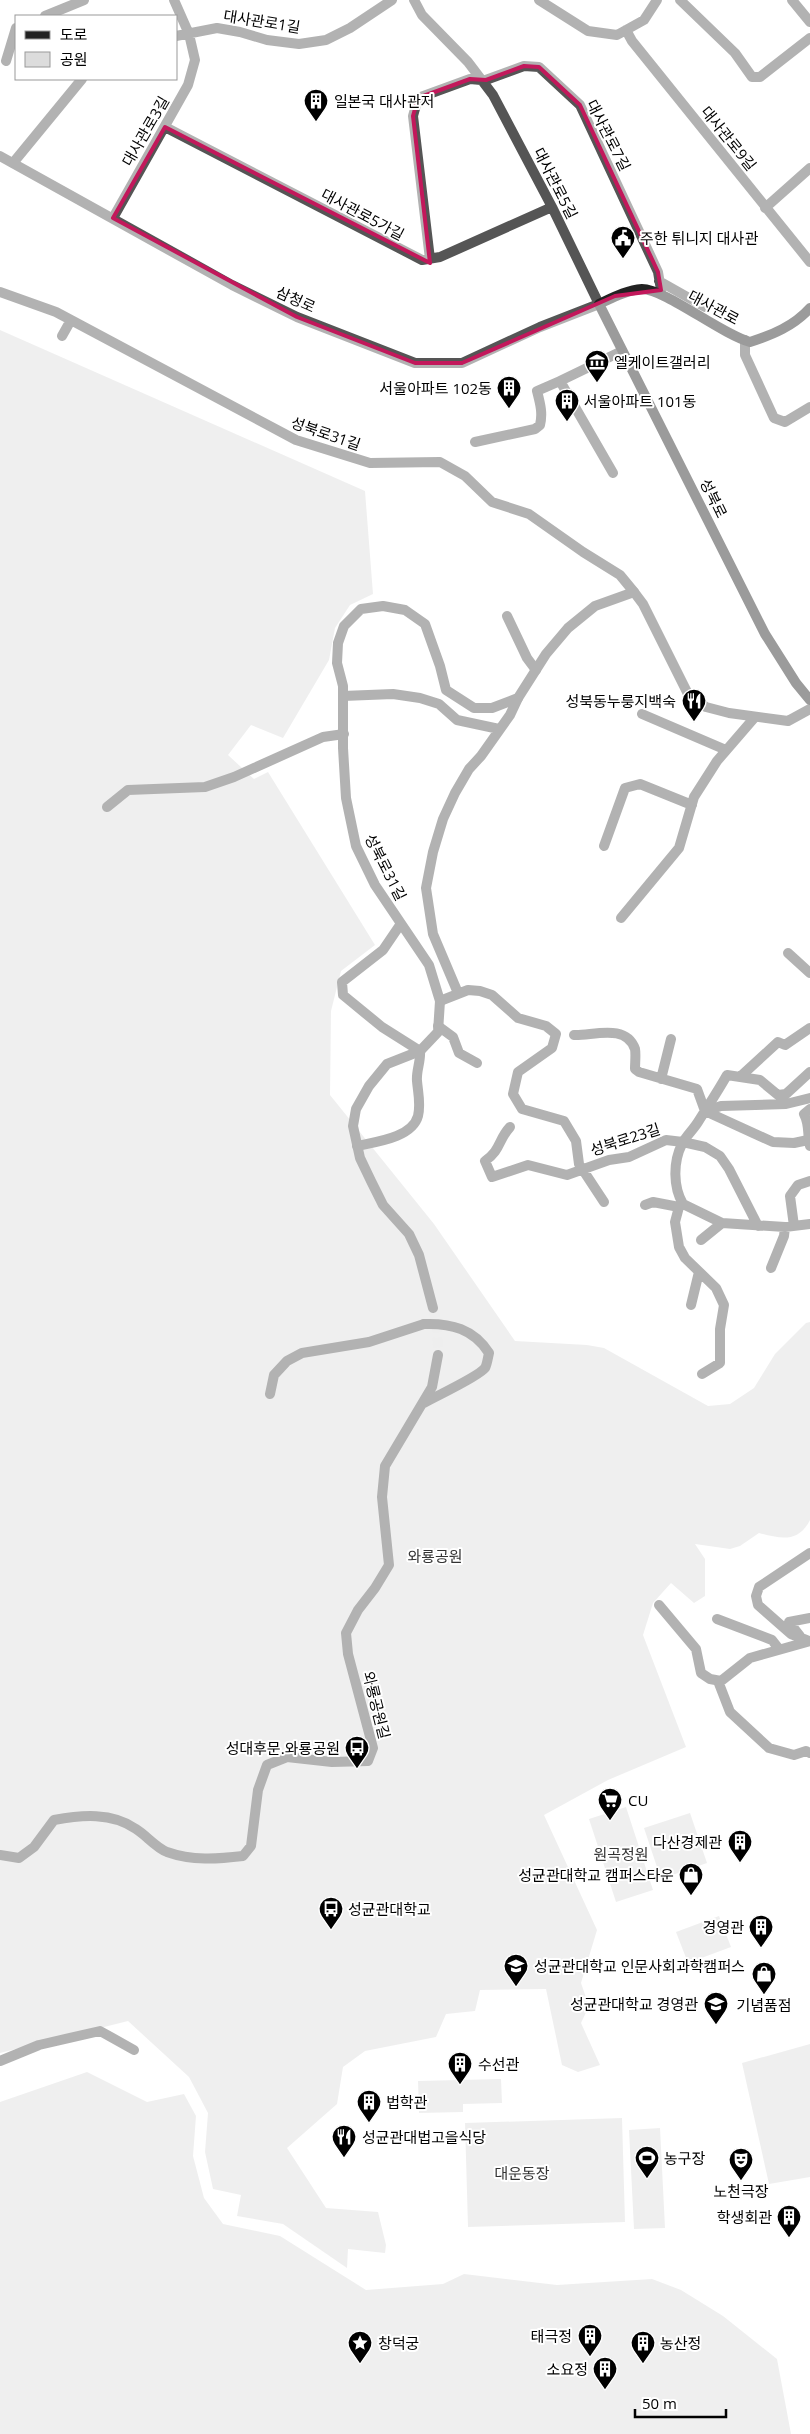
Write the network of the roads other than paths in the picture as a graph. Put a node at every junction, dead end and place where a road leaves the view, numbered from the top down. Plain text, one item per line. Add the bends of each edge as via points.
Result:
1 (84, 0) edge
2 (174, 0) edge
3 (392, 0) edge
4 (414, 0) edge
5 (539, 0) edge
6 (657, 0) edge
7 (680, 0) edge
8 (792, 0) edge
9 (47, 15) edge
10 (810, 22) edge
11 (626, 30) junction
12 (15, 31) edge
13 (189, 34) junction
14 (178, 36) edge
15 (810, 38) edge
16 (6, 61) dead end
17 (81, 80) edge
18 (482, 80) junction
19 (165, 127) junction
20 (0, 156) edge
21 (13, 163) junction
22 (810, 168) edge
23 (552, 207) junction
24 (766, 208) junction
25 (113, 218) junction
26 (430, 259) junction
27 (810, 262) edge
28 (659, 281) junction
29 (0, 292) edge
30 (658, 293) junction
31 (599, 304) junction
32 (705, 307) dead end
33 (810, 308) edge
34 (72, 320) junction
35 (62, 336) dead end
36 (745, 340) junction
37 (622, 351) junction
38 (560, 381) junction
39 (810, 407) edge
40 (475, 442) dead end
41 (613, 473) dead end
42 (634, 592) junction
43 (507, 616) dead end
44 (536, 670) junction
45 (343, 696) junction
46 (518, 698) junction
47 (810, 700) edge
48 (810, 709) edge
49 (642, 714) dead end
50 (755, 717) junction
51 (499, 729) junction
52 (344, 734) junction
53 (726, 750) junction
54 (692, 805) junction
55 (107, 807) dead end
56 (604, 846) dead end
57 (621, 918) dead end
58 (400, 925) junction
59 (788, 953) dead end
60 (810, 973) edge
61 (458, 993) junction
62 (440, 1000) junction
63 (438, 1026) junction
64 (810, 1028) edge
65 (574, 1035) dead end
66 (671, 1039) dead end
67 (420, 1051) junction
68 (477, 1063) dead end
69 (810, 1072) edge
70 (741, 1076) junction
71 (661, 1078) junction
72 (810, 1098) edge
73 (810, 1109) edge
74 (705, 1111) junction
75 (510, 1127) dead end
76 (809, 1136) edge
77 (683, 1142) junction
78 (357, 1146) junction
79 (583, 1169) junction
80 (810, 1181) edge
81 (604, 1202) dead end
82 (645, 1205) dead end
83 (681, 1206) junction
84 (722, 1223) junction
85 (810, 1224) edge
86 (758, 1226) junction
87 (790, 1227) junction
88 (702, 1240) dead end
89 (771, 1268) dead end
90 (699, 1272) junction
91 (691, 1305) dead end
92 (433, 1308) tunnel mouth
93 (438, 1355) tunnel mouth
94 (702, 1374) dead end
95 (270, 1394) dead end
96 (421, 1405) junction
97 (810, 1553) edge
98 (659, 1605) dead end
99 (810, 1618) edge
100 (717, 1619) dead end
101 (810, 1641) edge
102 (780, 1649) junction
103 (718, 1681) junction
104 (810, 1753) edge
105 (0, 1855) edge
106 (134, 2050) dead end
107 (0, 2060) edge

1 - 9 street
2 - 13 street, 대사관로3길
3 - 13 street, 대사관로1길 via 326,40 299,44 218,28
4 - 18 street, 대사관로5길 via 422,15
5 - 11 street via 588,31 617,35
6 - 11 street via 644,20
7 - 15 street via 735,53 752,77 760,77
8 - 10 street
11 - 24 street, 대사관로9길
12 - 16 street
13 - 14 street, 대사관로1길
13 - 19 street, 대사관로3길 via 194,60 188,85
17 - 21 street
18 - 23 street, 대사관로5길
18 - 26 street via 470,79 418,98 413,116
18 - 28 street, 대사관로7길 via 524,66 539,67 580,105 658,272
19 - 25 street, 대사관로3길
19 - 26 street, 대사관로5가길 via 412,257
20 - 21 street, 삼청로
21 - 25 street, 삼청로
22 - 24 street
23 - 26 street
23 - 31 street, 대사관로5길
24 - 27 street, 대사관로9길
25 - 31 street, 삼청로 via 232,285 297,317 415,363 462,363
28 - 30 street, 대사관로7길 via 661,290
28 - 32 street
29 - 34 street, 성북로31길
30 - 31 main road, 대사관로 via 643,289 623,293
30 - 36 main road, 대사관로
31 - 37 main road, 성북로
33 - 36 main road, 대사관로 via 773,334 750,342
34 - 35 street
34 - 42 street, 성북로31길 via 296,440 370,463 440,462 465,476 492,502 529,514 620,575
36 - 39 street via 745,355 774,418 785,422
37 - 38 street
37 - 47 main road, 성북로 via 765,634
38 - 40 street via 537,391 542,419 535,429
38 - 41 street
42 - 44 street, 성북로31길 via 595,606 568,628
42 - 50 street, 성북로31길 via 689,696 706,707
43 - 44 street
44 - 46 street, 성북로31길
45 - 46 street, 성북로31길 via 337,663 338,643 344,626 361,609 383,606 405,610 424,624 446,690 474,708 492,708
45 - 51 street via 393,694 420,698 439,704 457,720
45 - 52 street, 성북로31길
46 - 51 street, 성북로31길
48 - 50 street, 성북로31길 via 788,721
49 - 53 street
50 - 53 street
51 - 61 street, 성북로31길 via 455,794 436,844 426,888 433,934
52 - 55 street via 323,737 205,787 128,790
52 - 58 street, 성북로31길 via 346,798 356,846
53 - 54 street via 694,797
54 - 56 street via 640,784 624,788
54 - 57 street via 679,848
58 - 62 street, 성북로31길 via 429,965
58 - 67 street via 384,950 342,982 344,994 382,1027
59 - 60 street
61 - 62 street
61 - 79 street via 468,990 492,995 518,1018 546,1026 556,1034 552,1048 518,1072 513,1094 522,1109 564,1121 576,1141 579,1164
62 - 63 street, 성북로31길
63 - 67 street, 성북로31길 via 438,1032
63 - 68 street via 453,1037 459,1053
64 - 70 street via 785,1044 778,1042
65 - 71 street via 614,1032 628,1039 634,1049 635,1069
66 - 71 street
67 - 78 street, 성북로31길 via 387,1064 369,1086 356,1109 353,1126
67 - 78 street via 418,1118 409,1129 390,1138
69 - 70 street via 786,1094 778,1095 760,1080
70 - 74 street, 성북로23길 via 726,1075
71 - 74 street via 697,1089
72 - 74 street via 786,1104 721,1106
73 - 76 street via 804,1114 809,1123
74 - 76 street via 773,1142 794,1143
74 - 77 street, 성북로23길
75 - 79 street, 성북로23길 via 502,1136 496,1153 485,1161 492,1177 528,1165 567,1175
77 - 79 street, 성북로23길 via 666,1140 629,1157
77 - 83 street, 성북로23길 via 675,1174
77 - 86 street, 성북로23길 via 705,1146 720,1156 730,1169
78 - 92 street, 성북로31길 via 383,1205 409,1234 419,1255
79 - 81 street
80 - 87 street via 798,1185 790,1196
82 - 83 street via 653,1202
83 - 84 street
83 - 90 street via 675,1222 680,1247 685,1258
84 - 86 street
84 - 88 street
85 - 87 street
86 - 87 street
87 - 89 street
90 - 91 street
90 - 94 street via 716,1288 724,1305 720,1363
93 - 96 street via 432,1387
95 - 96 street, 와룡공원길 via 274,1375 287,1361 302,1354 369,1342 424,1324 457,1326 483,1344 489,1353 485,1368
96 - 105 street, 와룡공원길 via 386,1466 382,1497 389,1565 346,1633 348,1654 373,1748 368,1761 332,1762 287,1757 268,1765 258,1790 252,1846 244,1856 207,1860 166,1852 135,1827 108,1818 84,1815 54,1820 34,1848 19,1858
97 - 101 street via 759,1587 756,1596 758,1605 791,1634
98 - 103 street via 696,1649 701,1673
99 - 101 street via 789,1622 798,1635
100 - 102 street via 772,1640
101 - 102 street
102 - 103 street via 750,1658 721,1682
103 - 104 street via 730,1712 769,1748 794,1754
106 - 107 street via 100,2031 39,2046

